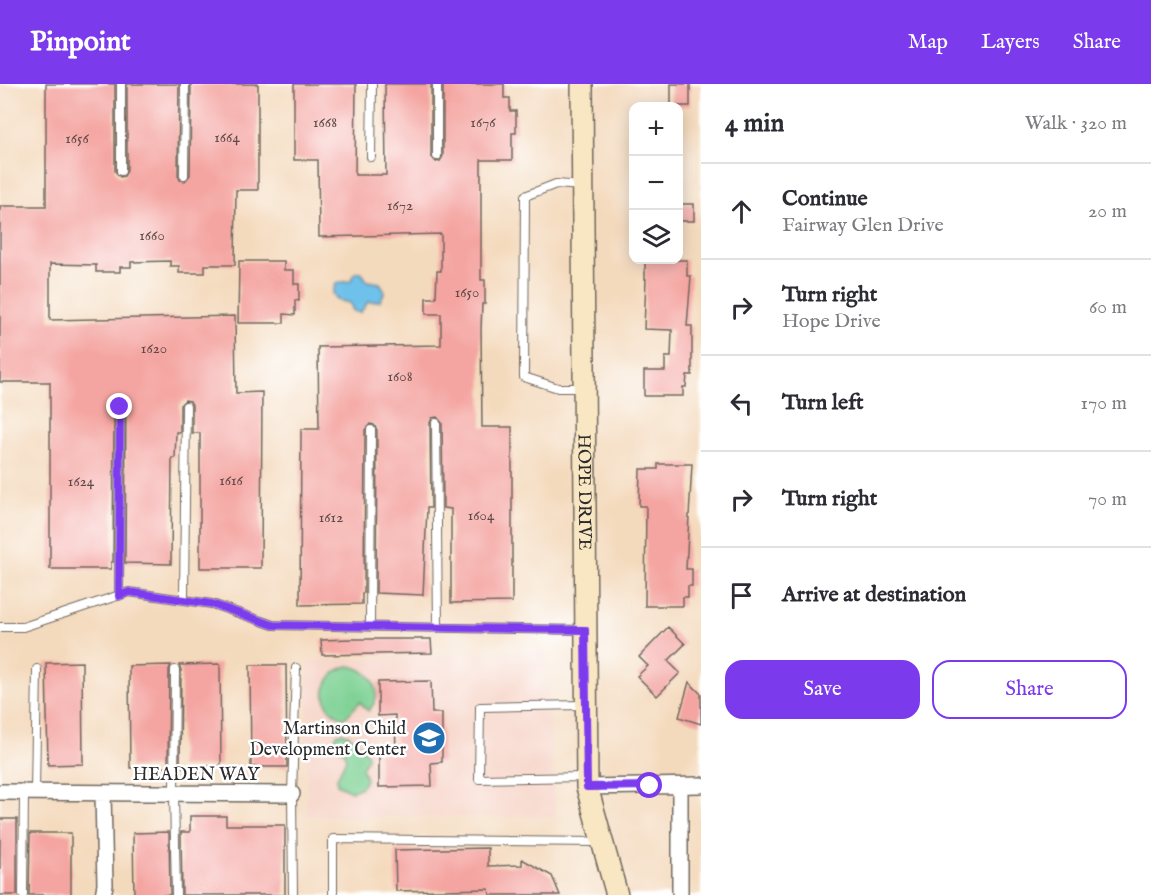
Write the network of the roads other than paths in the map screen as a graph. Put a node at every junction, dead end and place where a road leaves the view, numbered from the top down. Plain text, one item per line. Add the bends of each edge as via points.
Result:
1 (121, 84) edge
2 (185, 84) edge
3 (372, 84) edge
4 (437, 84) edge
5 (582, 84) edge
6 (436, 156) dead end
7 (371, 157) dead end
8 (121, 171) dead end
9 (184, 175) dead end
10 (583, 186) junction
11 (584, 388) junction
12 (186, 406) dead end
13 (120, 407) dead end
14 (436, 423) dead end
15 (371, 430) dead end
16 (119, 596) junction
17 (184, 598) junction
18 (0, 627) edge
19 (370, 627) junction
20 (438, 628) junction
21 (585, 630) junction
22 (296, 668) dead end
23 (37, 669) dead end
24 (175, 670) dead end
25 (586, 705) junction
26 (587, 782) junction
27 (701, 785) edge
28 (680, 786) junction
29 (0, 792) edge
30 (29, 792) junction
31 (103, 793) junction
32 (174, 793) junction
33 (292, 794) junction
34 (602, 842) junction
35 (23, 895) edge
36 (103, 895) edge
37 (176, 895) edge
38 (293, 895) edge
39 (333, 895) edge
40 (617, 895) edge
41 (680, 895) edge

1 - 8 lane
2 - 9 lane
3 - 7 lane
4 - 6 lane
5 - 10 street, HOPE DRIVE
10 - 11 street, HOPE DRIVE
10 - 11 lane via 556,184 525,196 523,300 524,377 558,388
11 - 21 street, HOPE DRIVE
12 - 17 lane
13 - 16 lane
14 - 20 lane
15 - 19 lane
16 - 17 lane via 129,592
16 - 18 lane via 23,627
17 - 19 lane via 273,625
19 - 20 lane
20 - 21 lane
21 - 25 street, HOPE DRIVE
22 - 33 lane
23 - 30 lane
24 - 32 lane
25 - 26 street, HOPE DRIVE
25 - 26 lane via 480,707 479,779
26 - 28 street
26 - 34 street, HOPE DRIVE
27 - 28 street
28 - 41 street
29 - 30 street, HEADEN WAY
30 - 31 street, HEADEN WAY
30 - 35 lane
31 - 32 street, HEADEN WAY
31 - 36 street
32 - 33 street, HEADEN WAY
32 - 37 lane
33 - 38 lane
34 - 39 lane via 333,839
34 - 40 street, HOPE DRIVE

